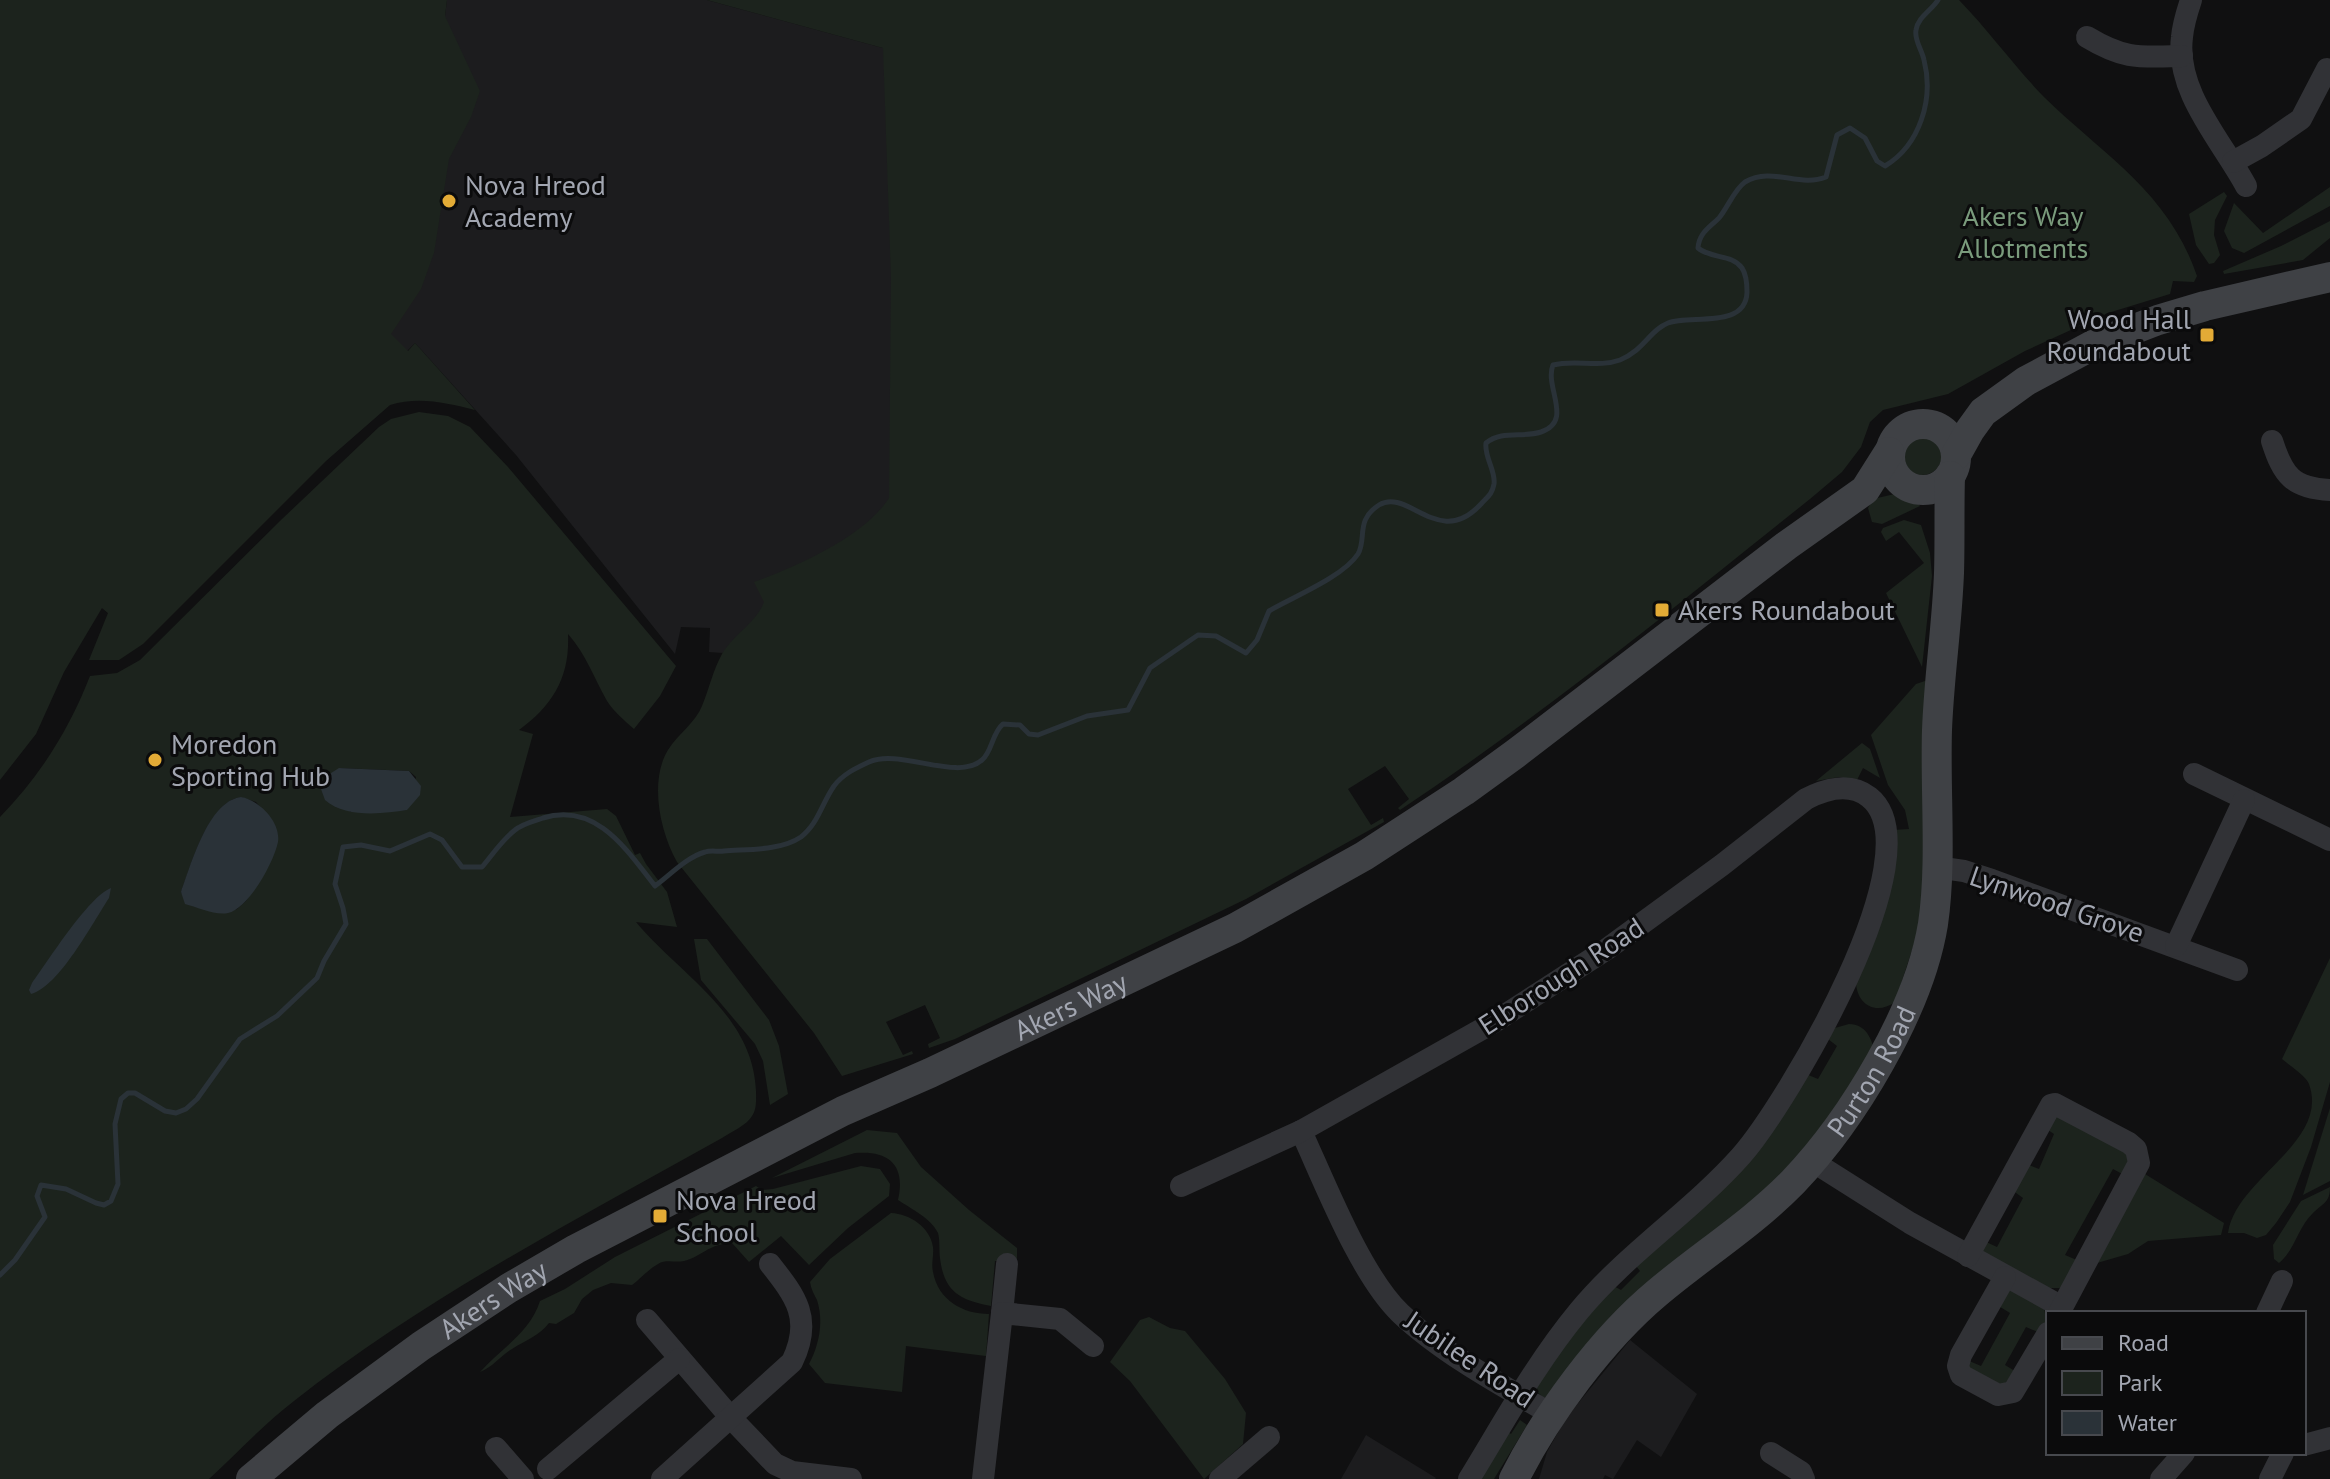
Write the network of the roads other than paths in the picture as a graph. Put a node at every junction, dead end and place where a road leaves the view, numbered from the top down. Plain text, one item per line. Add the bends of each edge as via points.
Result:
1 (2191, 0) edge
2 (2087, 37) dead end
3 (2182, 56) junction
4 (2327, 69) dead end
5 (2233, 162) junction
6 (2246, 186) dead end
7 (2330, 277) edge
8 (1983, 412) junction
9 (1930, 423) junction
10 (2272, 441) dead end
11 (1889, 452) junction
12 (1953, 466) junction
13 (1910, 487) junction
14 (1865, 490) junction
15 (2330, 490) edge
16 (1948, 535) junction
17 (2194, 774) dead end
18 (2244, 800) junction
19 (2330, 840) edge
20 (1888, 856) joint
21 (1936, 867) junction
22 (2176, 946) junction
23 (2237, 970) dead end
24 (1301, 1131) junction
25 (1812, 1161) junction
26 (1181, 1186) dead end
27 (1968, 1256) junction
28 (770, 1264) dead end
29 (1007, 1264) dead end
30 (2005, 1277) junction
31 (2282, 1281) dead end
32 (2061, 1310) edge
33 (2268, 1311) edge
34 (1002, 1313) junction
35 (647, 1320) dead end
36 (2046, 1337) edge
37 (1093, 1346) dead end
38 (679, 1359) junction
39 (1519, 1395) junction
40 (1553, 1415) junction
41 (732, 1419) junction
42 (1269, 1437) dead end
43 (2330, 1438) edge
44 (2306, 1444) edge
45 (496, 1448) dead end
46 (1771, 1453) dead end
47 (2182, 1455) edge
48 (2282, 1455) edge
49 (536, 1476) edge
50 (821, 1477) edge
51 (251, 1479) edge
52 (662, 1479) edge
53 (851, 1479) edge
54 (983, 1479) edge
55 (1220, 1479) edge
56 (1469, 1479) edge
57 (1514, 1479) edge
58 (1804, 1479) edge
59 (2161, 1479) edge
60 (2270, 1479) edge

1 - 3 street
2 - 3 street via 2129,57
3 - 5 street via 2195,100
4 - 5 street via 2301,119
5 - 6 street
7 - 8 main road via 2205,306 2122,333 2049,368
8 - 9 main road
8 - 12 main road
9 - 11 main road via 1899,432
9 - 12 main road via 1954,444
10 - 15 street via 2287,476 2304,486
11 - 13 main road via 1894,474
11 - 14 main road, Akers Way
12 - 13 main road via 1932,489
12 - 16 main road, Purton Road
13 - 14 main road, Akers Way
13 - 16 main road
14 - 51 main road, Akers Way via 1512,757 1364,856 1235,928 843,1111 542,1268 383,1373
16 - 21 main road, Purton Road via 1937,723
17 - 18 street
18 - 19 street
18 - 22 street, Lynwood Grove
20 - 24 street, Elborough Road via 1882,812 1869,796 1843,788 1818,793 1572,972
20 - 39 street, Purton Road via 1872,916 1837,1000 1785,1098 1741,1156 1606,1279
21 - 22 street, Lynwood Grove via 1964,871
21 - 25 main road, Purton Road via 1929,942 1906,1009 1869,1080
22 - 23 street, Lynwood Grove
24 - 26 street, Elborough Road
24 - 39 street, Jubilee Road via 1370,1272 1399,1312
25 - 27 street
25 - 40 main road, Purton Road via 1759,1213 1628,1319
27 - 30 street
27 - 32 street via 2051,1105 2119,1138 2136,1149 2139,1163
28 - 41 street via 798,1304 801,1339 791,1363
29 - 34 street
30 - 32 street
30 - 36 street via 1961,1355 1961,1375 1998,1395 2013,1392
31 - 33 street
34 - 37 street via 1060,1319
34 - 54 street
35 - 38 street
38 - 41 street
38 - 49 street
39 - 40 street, Jubilee Road
39 - 56 street, Purton Road
40 - 57 main road, Purton Road
41 - 50 street via 775,1464
41 - 52 street
42 - 55 street
43 - 44 street
45 - 49 street
46 - 58 street
47 - 59 street
48 - 60 street
50 - 53 street

